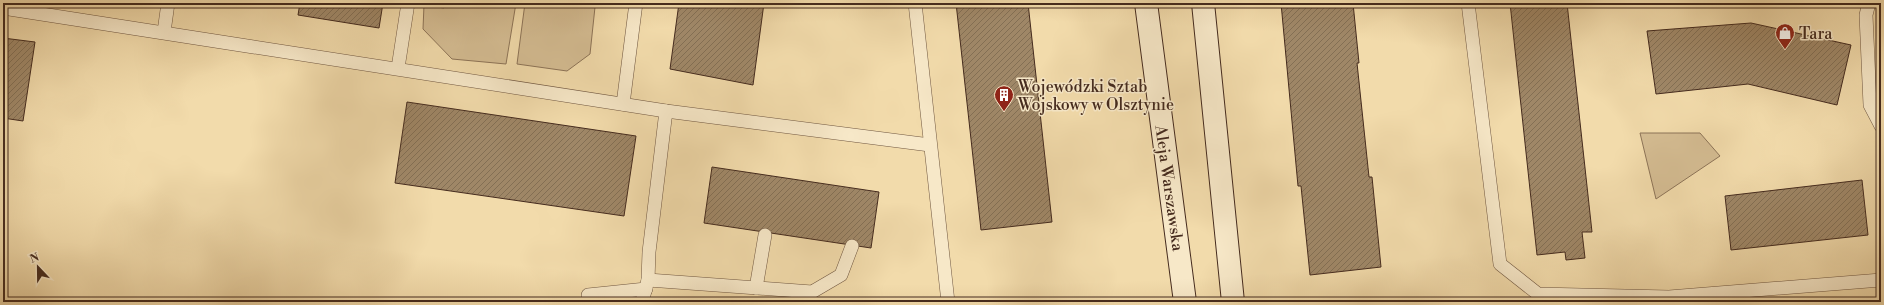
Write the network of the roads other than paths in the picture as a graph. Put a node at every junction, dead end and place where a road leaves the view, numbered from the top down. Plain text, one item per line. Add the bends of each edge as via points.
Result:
1 (168, 3) edge
2 (408, 3) edge
3 (636, 3) edge
4 (915, 3) edge
5 (1146, 3) edge
6 (1203, 3) edge
7 (1468, 3) edge
8 (1869, 3) edge
9 (3, 8) edge
10 (35, 8) edge
11 (164, 32) junction
12 (398, 68) junction
13 (623, 104) junction
14 (666, 111) junction
15 (1881, 126) edge
16 (930, 145) junction
17 (765, 235) dead end
18 (852, 246) dead end
19 (1881, 280) edge
20 (647, 284) junction
21 (756, 288) junction
22 (588, 295) dead end
23 (1761, 296) edge
24 (642, 302) edge
25 (948, 302) edge
26 (1185, 302) edge
27 (1233, 302) edge

1 - 11 lane
2 - 12 lane
3 - 13 lane
4 - 16 lane
5 - 26 main road, Aleja Warszawska
6 - 27 main road
7 - 23 lane via 1500,264 1538,294
8 - 15 lane via 1866,15 1870,105
9 - 10 lane
10 - 11 lane
11 - 12 lane
12 - 13 lane
13 - 14 lane
14 - 16 lane
14 - 20 lane
16 - 25 lane
17 - 21 lane
18 - 21 lane via 841,275 812,292
19 - 23 lane
20 - 21 lane
20 - 22 lane
20 - 24 lane

